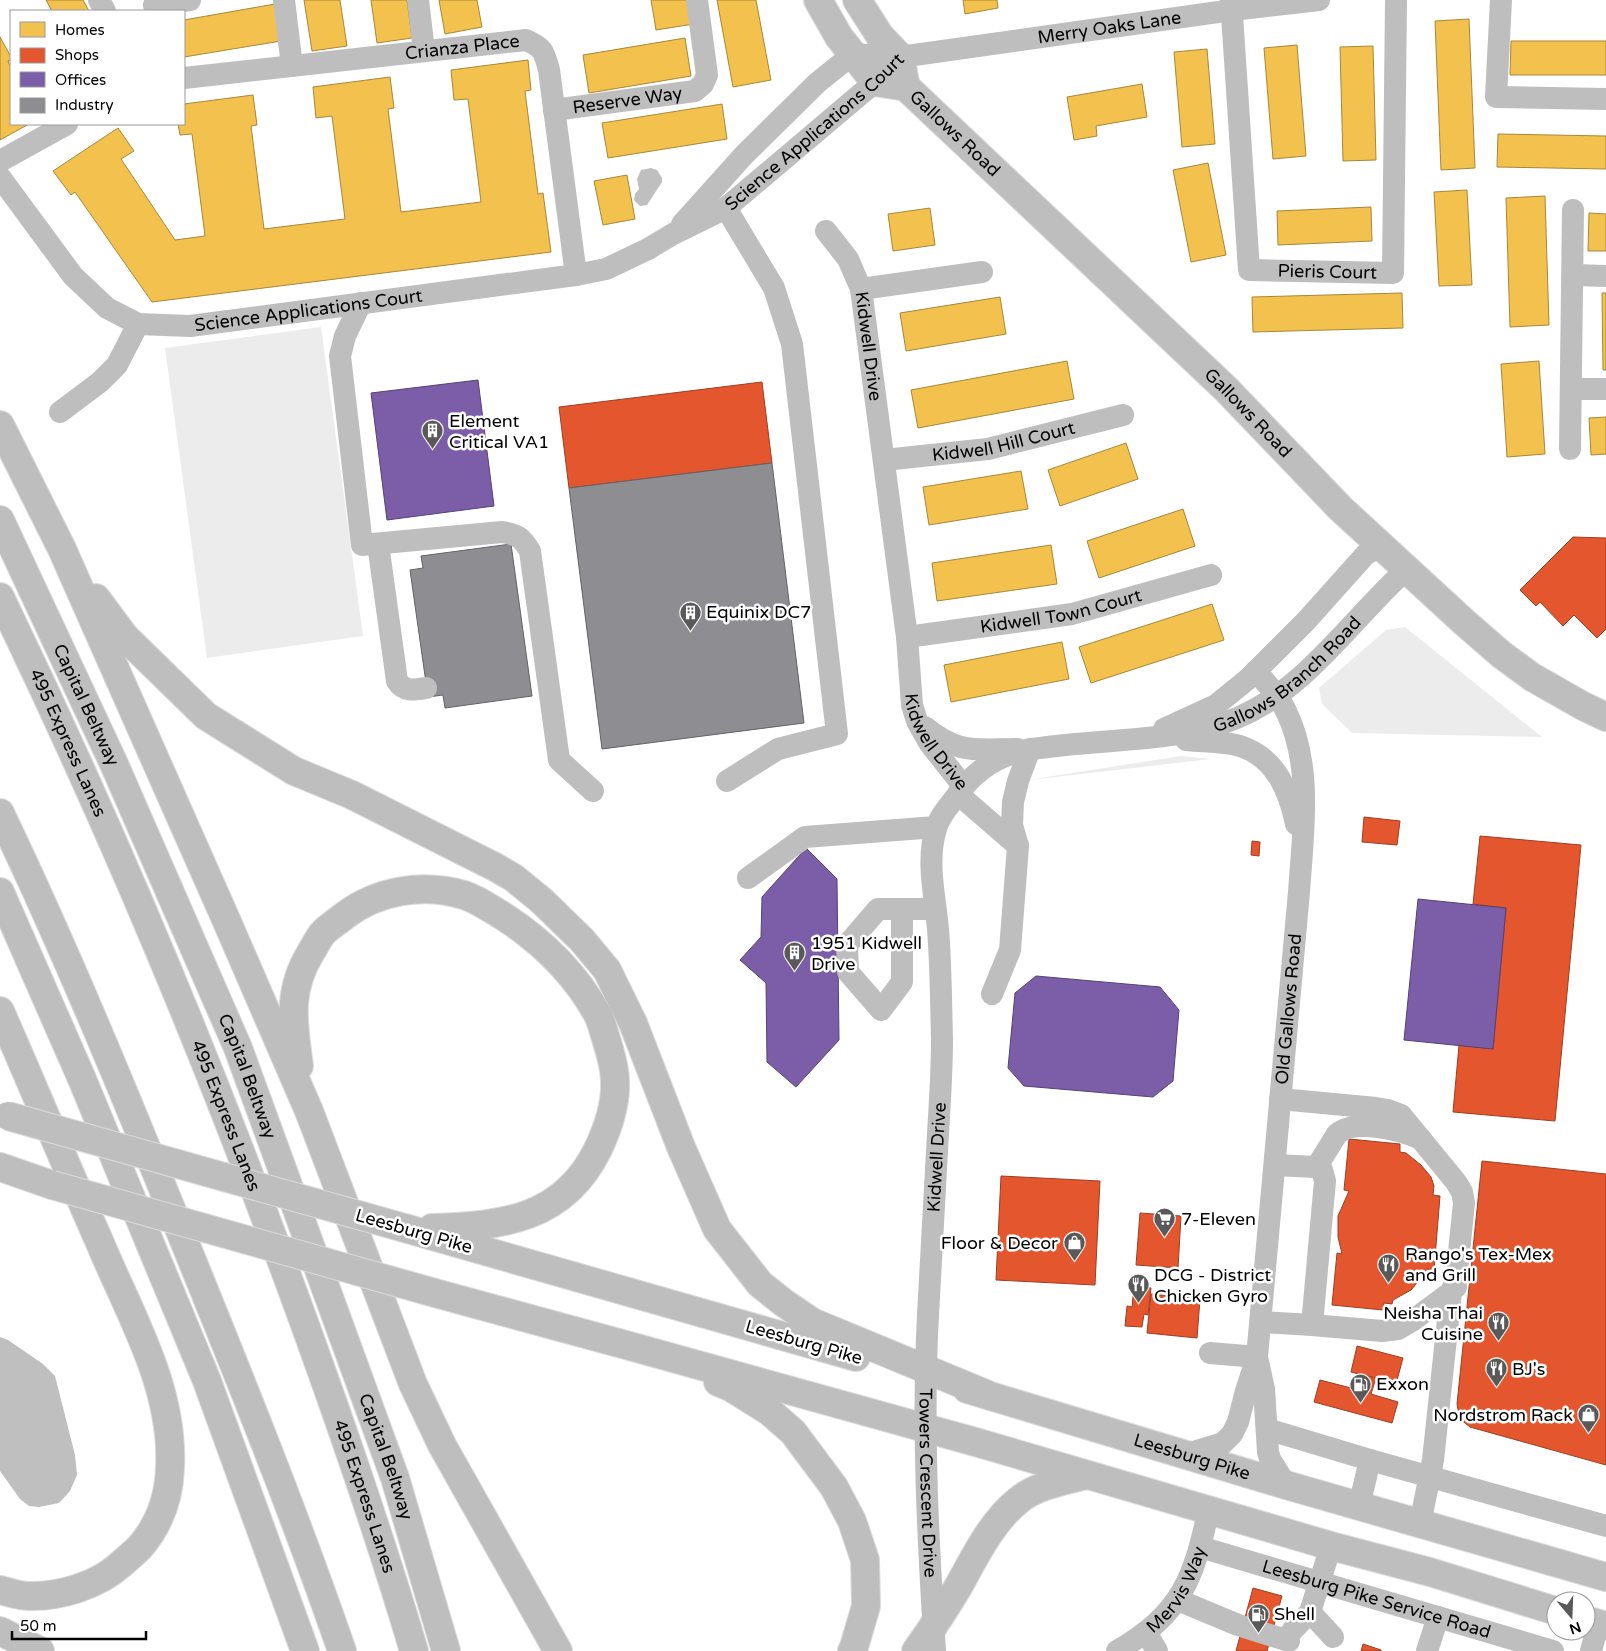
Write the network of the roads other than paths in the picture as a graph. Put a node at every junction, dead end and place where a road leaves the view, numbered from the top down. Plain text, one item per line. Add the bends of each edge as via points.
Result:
1 (190, 0) edge
2 (284, 0) edge
3 (418, 0) edge
4 (697, 0) edge
5 (818, 0) edge
6 (857, 0) edge
7 (1319, 0) edge
8 (1396, 0) edge
9 (1501, 0) edge
10 (154, 5) dead end
11 (1232, 5) edge
12 (424, 51) junction
13 (853, 54) junction
14 (900, 57) junction
15 (292, 66) junction
16 (185, 78) edge
17 (875, 82) junction
18 (906, 87) junction
19 (1606, 99) edge
20 (554, 110) junction
21 (65, 125) edge
22 (0, 161) edge
23 (0, 177) edge
24 (726, 208) junction
25 (1573, 210) dead end
26 (826, 231) dead end
27 (673, 234) junction
28 (982, 272) dead end
29 (576, 275) junction
30 (1573, 275) junction
31 (1606, 276) edge
32 (861, 289) junction
33 (361, 303) junction
34 (138, 324) junction
35 (1571, 389) junction
36 (1606, 390) edge
37 (60, 412) dead end
38 (1123, 416) dead end
39 (0, 425) edge
40 (1570, 449) dead end
41 (884, 460) junction
42 (0, 520) edge
43 (378, 544) junction
44 (1382, 546) junction
45 (62, 549) junction
46 (1407, 569) junction
47 (1211, 575) dead end
48 (0, 597) edge
49 (907, 637) junction
50 (1256, 671) junction
51 (426, 688) dead end
52 (1277, 697) junction
53 (1606, 717) edge
54 (917, 721) junction
55 (1145, 738) junction
56 (1030, 749) junction
57 (727, 781) dead end
58 (961, 790) junction
59 (593, 791) dead end
60 (0, 813) edge
61 (936, 827) junction
62 (1018, 846) junction
63 (1302, 849) junction
64 (748, 878) dead end
65 (0, 892) edge
66 (902, 909) dead end
67 (935, 909) junction
68 (992, 994) dead end
69 (0, 1011) edge
70 (1280, 1099) junction
71 (309, 1111) junction
72 (4, 1115) edge
73 (1421, 1139) junction
74 (1274, 1165) junction
75 (0, 1167) edge
76 (1315, 1167) junction
77 (0, 1184) edge
78 (52, 1185) junction
79 (408, 1229) junction
80 (1460, 1288) junction
81 (928, 1315) joint
82 (1260, 1322) junction
83 (1312, 1325) junction
84 (626, 1345) junction
85 (1210, 1353) dead end
86 (1257, 1357) junction
87 (986, 1394) junction
88 (1267, 1429) junction
89 (1187, 1454) junction
90 (1370, 1460) junction
91 (1087, 1475) junction
92 (1431, 1476) junction
93 (1286, 1485) junction
94 (1359, 1506) junction
95 (1208, 1509) junction
96 (1420, 1524) junction
97 (1606, 1526) edge
98 (1331, 1546) junction
99 (1200, 1547) junction
100 (1606, 1577) edge
101 (1319, 1582) junction
102 (519, 1583) junction
103 (0, 1590) edge
104 (1178, 1600) junction
105 (1546, 1608) edge
106 (1310, 1612) junction
107 (1438, 1617) junction
108 (1597, 1623) edge
109 (0, 1631) edge
110 (1333, 1637) dead end
111 (1152, 1641) edge
112 (40, 1651) edge
113 (305, 1651) edge
114 (342, 1651) edge
115 (414, 1651) edge
116 (446, 1651) edge
117 (558, 1651) edge
118 (573, 1651) edge
119 (852, 1651) edge
120 (916, 1651) edge
121 (935, 1651) edge
122 (1117, 1651) edge
123 (1427, 1651) edge
124 (1553, 1651) edge
125 (1591, 1651) edge

1 - 10 street
2 - 15 street
3 - 12 street
4 - 20 street, Reserve Way via 707,75 695,91
5 - 13 main road via 839,37
6 - 14 main road via 880,36
7 - 11 street, Merry Oaks Lane
8 - 11 street, Pieris Court via 1393,273 1249,270
9 - 19 street via 1496,97
11 - 14 street, Merry Oaks Lane
12 - 15 street, Crianza Place
12 - 20 street, Crianza Place via 526,40 535,44 544,50
13 - 14 street, Science Applications Court
13 - 17 main road
13 - 27 street, Science Applications Court via 744,155
14 - 17 street, Science Applications Court
14 - 18 main road, Gallows Road
15 - 16 street, Crianza Place
17 - 18 main road, Gallows Road
17 - 24 street, Science Applications Court
18 - 44 main road, Gallows Road via 1226,389 1340,508
20 - 29 street, Crianza Place
21 - 22 street
23 - 34 street, Science Applications Court via 73,276 107,308
24 - 27 street, Science Applications Court
24 - 57 street via 774,288 792,344 837,734 778,749
25 - 30 street
26 - 32 street, Kidwell Drive via 848,259
27 - 29 street, Science Applications Court via 606,268
28 - 32 street
29 - 33 street, Science Applications Court
30 - 31 street
30 - 35 street
32 - 41 street, Kidwell Drive
33 - 34 street, Science Applications Court via 190,326
33 - 43 street via 345,336 340,356 362,545
34 - 37 street via 117,365
35 - 36 street
35 - 40 street
38 - 41 street, Kidwell Hill Court via 988,449
39 - 45 main road
41 - 49 street, Kidwell Drive
42 - 116 main road, Capital Beltway via 118,774 238,1048 395,1478
43 - 51 street via 397,681 400,686 412,690
43 - 59 street via 502,532 515,534 524,541 530,551 559,760
44 - 46 main road, Gallows Road
44 - 50 street, Gallows Branch Road via 1366,554
45 - 71 main road
45 - 87 main road via 125,636 206,716 294,771 352,796 514,878 582,940 607,970 634,1023 681,1147 717,1229 760,1284 812,1322
46 - 52 street, Gallows Branch Road
46 - 53 main road, Gallows Road via 1502,655 1532,677
47 - 49 street, Kidwell Town Court via 1072,614
48 - 115 main road, 495 Express Lanes via 120,854 237,1142 302,1313
49 - 54 street, Kidwell Drive via 912,704
50 - 52 street, Old Gallows Road
50 - 55 street, Gallows Branch Road via 1216,705
52 - 55 street, Gallows Branch Road via 1256,710 1212,727
52 - 63 street, Old Gallows Road via 1286,710 1300,756 1304,783
54 - 56 street via 936,737 960,748
54 - 58 street, Kidwell Drive
55 - 56 street, Gallows Branch Road
55 - 63 street via 1232,745 1256,753 1270,764 1282,781
56 - 58 street, Gallows Branch Road via 988,766
56 - 62 street via 1013,802 1012,825
58 - 61 street, Kidwell Drive
58 - 62 street
60 - 114 main road via 142,1135 249,1402
61 - 64 street via 805,837
61 - 67 street, Kidwell Drive via 931,870
62 - 68 street via 1010,950
63 - 70 street, Old Gallows Road
65 - 113 main road via 82,1079 207,1382
66 - 67 street
67 - 81 street, Kidwell Drive via 942,1044
69 - 103 main road via 151,1358 168,1420 170,1446 168,1489 161,1514 140,1547 114,1571 87,1585 58,1593 28,1596
70 - 73 street via 1393,1111 1404,1117
70 - 74 street, Old Gallows Road
71 - 79 main road via 293,1023 294,996 302,966 322,934 356,907 397,890 435,889 465,895 495,911 548,948 579,985 599,1017 612,1058 615,1082 604,1136 581,1178 557,1200 531,1213 500,1223
71 - 102 main road via 413,1384 442,1445
72 - 79 main road, Leesburg Pike, bridge
73 - 76 street via 1380,1128 1346,1128 1337,1134
73 - 80 street via 1469,1187 1464,1203 1467,1242 1456,1281
74 - 76 street
74 - 82 street, Old Gallows Road
75 - 78 main road
76 - 83 street via 1322,1170 1325,1181
77 - 78 main road
78 - 84 main road, bridge
79 - 87 main road, Leesburg Pike
80 - 83 street via 1392,1331
80 - 92 street
81 - 121 street, Towers Crescent Drive, bridge via 926,1448
82 - 83 street
82 - 86 street, Old Gallows Road
84 - 91 main road
84 - 119 main road via 732,1388 769,1411 813,1456 852,1521 865,1560 866,1606
85 - 86 street
86 - 88 street, Old Gallows Road via 1264,1389
86 - 89 street, Old Gallows Road via 1232,1434 1223,1443
87 - 89 main road, Leesburg Pike
88 - 90 street
88 - 93 street, Old Gallows Road via 1270,1459
89 - 93 main road, Leesburg Pike
90 - 92 street
90 - 94 street
91 - 95 main road
91 - 120 main road via 1044,1486 1019,1500 997,1522
92 - 96 street
92 - 97 street
93 - 94 main road, Leesburg Pike
94 - 96 main road, Leesburg Pike
95 - 98 main road
95 - 99 street, Mervis Way
96 - 100 main road, Leesburg Pike
98 - 101 street
98 - 105 main road
99 - 101 street, Leesburg Pike Service Road
99 - 104 street, Mervis Way
101 - 106 street
101 - 107 street, Leesburg Pike Service Road
102 - 117 main road
102 - 118 main road
104 - 106 street via 1238,1625 1290,1636
104 - 111 street, Mervis Way
106 - 110 street
107 - 123 street
107 - 124 street, Leesburg Pike Service Road
108 - 125 street
109 - 112 main road
111 - 122 street, Mervis Way

